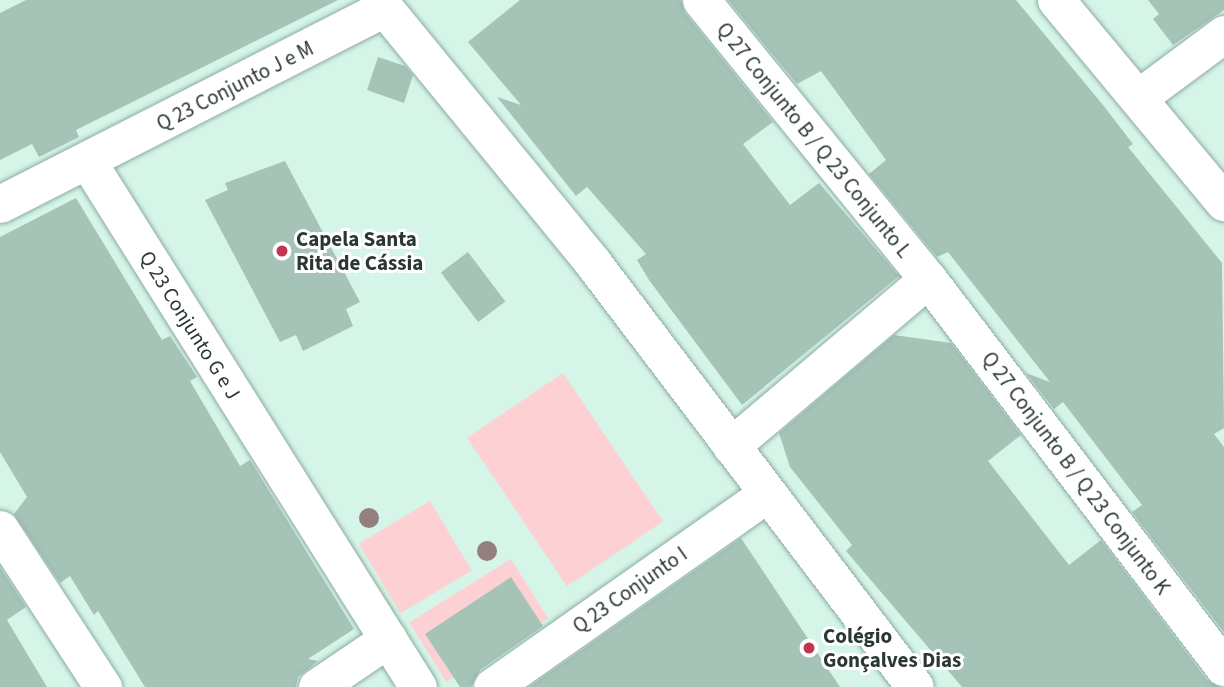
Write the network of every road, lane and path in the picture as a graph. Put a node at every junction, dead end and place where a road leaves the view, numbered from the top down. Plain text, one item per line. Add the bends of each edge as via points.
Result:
1 (701, 0) edge
2 (1056, 0) edge
3 (380, 5) edge
4 (1224, 34) edge
5 (1139, 97) junction
6 (88, 162) junction
7 (1224, 202) edge
8 (0, 204) edge
9 (928, 279) junction
10 (731, 446) junction
11 (767, 494) junction
12 (0, 528) edge
13 (388, 639) junction
14 (1224, 667) edge
15 (103, 687) edge
16 (317, 687) edge
17 (418, 687) edge
18 (492, 687) edge
19 (915, 687) edge

1 - 9 street, Q 27 Conjunto B / Q 23 Conjunto L
2 - 5 street
3 - 6 street, Q 23 Conjunto J e M
3 - 10 street via 593,263
4 - 5 street
5 - 7 street
6 - 8 street, Q 23 Conjunto J e M
6 - 13 street, Q 23 Conjunto G e J
9 - 10 street
9 - 14 street, Q 27 Conjunto B / Q 23 Conjunto K
10 - 11 street
11 - 18 street, Q 23 Conjunto I
11 - 19 street
12 - 15 street
13 - 16 street
13 - 17 street, Q 23 Conjunto G e J

